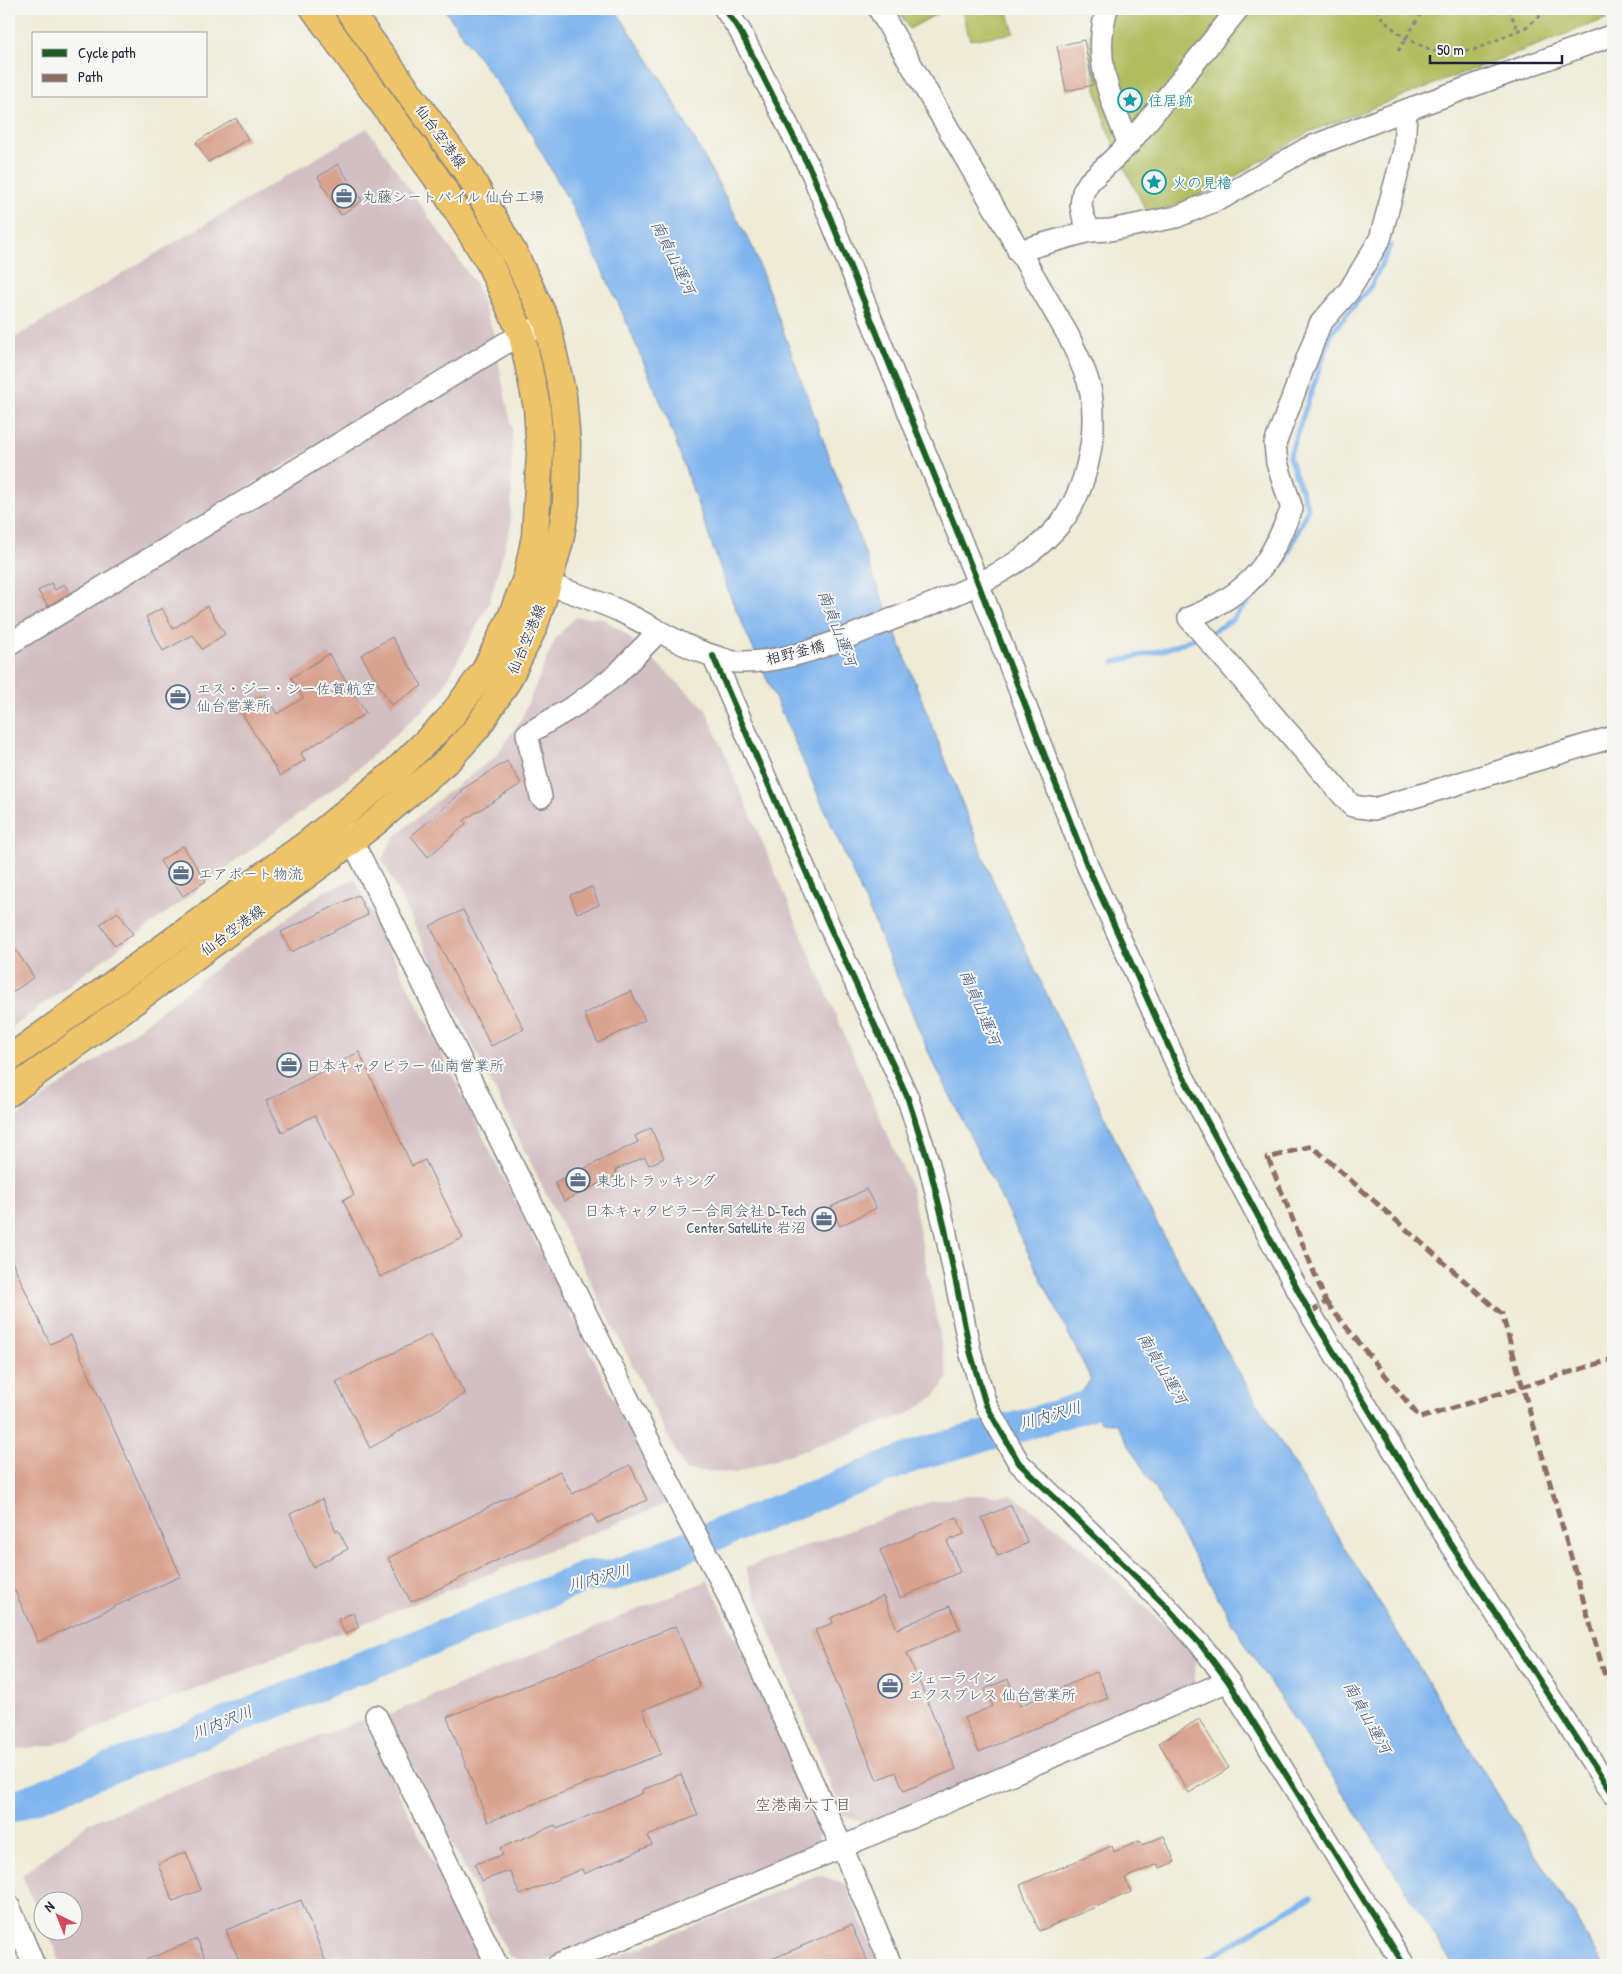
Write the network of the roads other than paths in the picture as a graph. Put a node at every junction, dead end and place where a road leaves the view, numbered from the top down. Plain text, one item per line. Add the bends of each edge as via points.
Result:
1 (314, 9) edge
2 (348, 9) edge
3 (724, 9) edge
4 (879, 9) edge
5 (1107, 9) edge
6 (1238, 9) edge
7 (1613, 35) edge
8 (1406, 110) junction
9 (1129, 144) junction
10 (1090, 231) junction
11 (1018, 250) junction
12 (546, 323) junction
13 (522, 335) junction
14 (538, 580) junction
15 (978, 583) junction
16 (658, 632) junction
17 (9, 644) edge
18 (713, 656) junction
19 (1613, 737) edge
20 (541, 797) dead end
21 (338, 819) junction
22 (352, 841) junction
23 (9, 1059) edge
24 (9, 1094) edge
25 (1228, 1681) junction
26 (376, 1716) dead end
27 (1613, 1794) edge
28 (842, 1847) junction
29 (9, 1906) edge
30 (34, 1965) edge
31 (497, 1965) edge
32 (558, 1965) edge
33 (891, 1965) edge
34 (1404, 1965) edge

1 - 13 main road, 仙台空港線 via 436,177 489,262
2 - 12 main road, 仙台空港線 via 469,175 516,256
3 - 15 street via 740,31 812,173
4 - 11 street, 相野釜橋
5 - 9 street via 1101,65
6 - 9 street
7 - 8 street
8 - 10 street via 1306,149 1224,197 1176,217
8 - 19 street via 1404,150 1380,239 1349,291 1320,324 1275,444 1292,509 1267,560 1243,587 1211,609 1189,618 1352,806 1374,809
9 - 10 street via 1089,182 1083,192 1082,210
10 - 11 street
11 - 15 street, 相野釜橋 via 1068,334 1084,370 1092,400 1092,446 1084,479 1066,516 1045,540 1022,558
12 - 13 street
12 - 14 main road, 仙台空港線 via 563,396 567,444 566,504 560,541
13 - 14 main road, 仙台空港線 via 537,407 540,453 535,536
13 - 17 street
14 - 16 street, 相野釜橋 via 622,612
14 - 21 main road, 仙台空港線 via 511,617 484,670 450,718 395,772
14 - 22 main road, 仙台空港線 via 534,628 507,682 476,728 420,785
15 - 18 street, 相野釜橋 via 814,650 774,660 734,662
15 - 27 street via 1087,865 1178,1067 1310,1314 1450,1543
16 - 18 street, 相野釜橋
16 - 20 street via 616,675 576,705 527,734
18 - 25 street via 907,1096 929,1164 970,1351 986,1405 1019,1463 1164,1604
21 - 22 street
21 - 23 main road, 仙台空港線
22 - 24 main road, 仙台空港線
22 - 28 street via 720,1579
25 - 28 street
25 - 34 street
26 - 31 street
28 - 32 street
28 - 33 street
29 - 30 street

